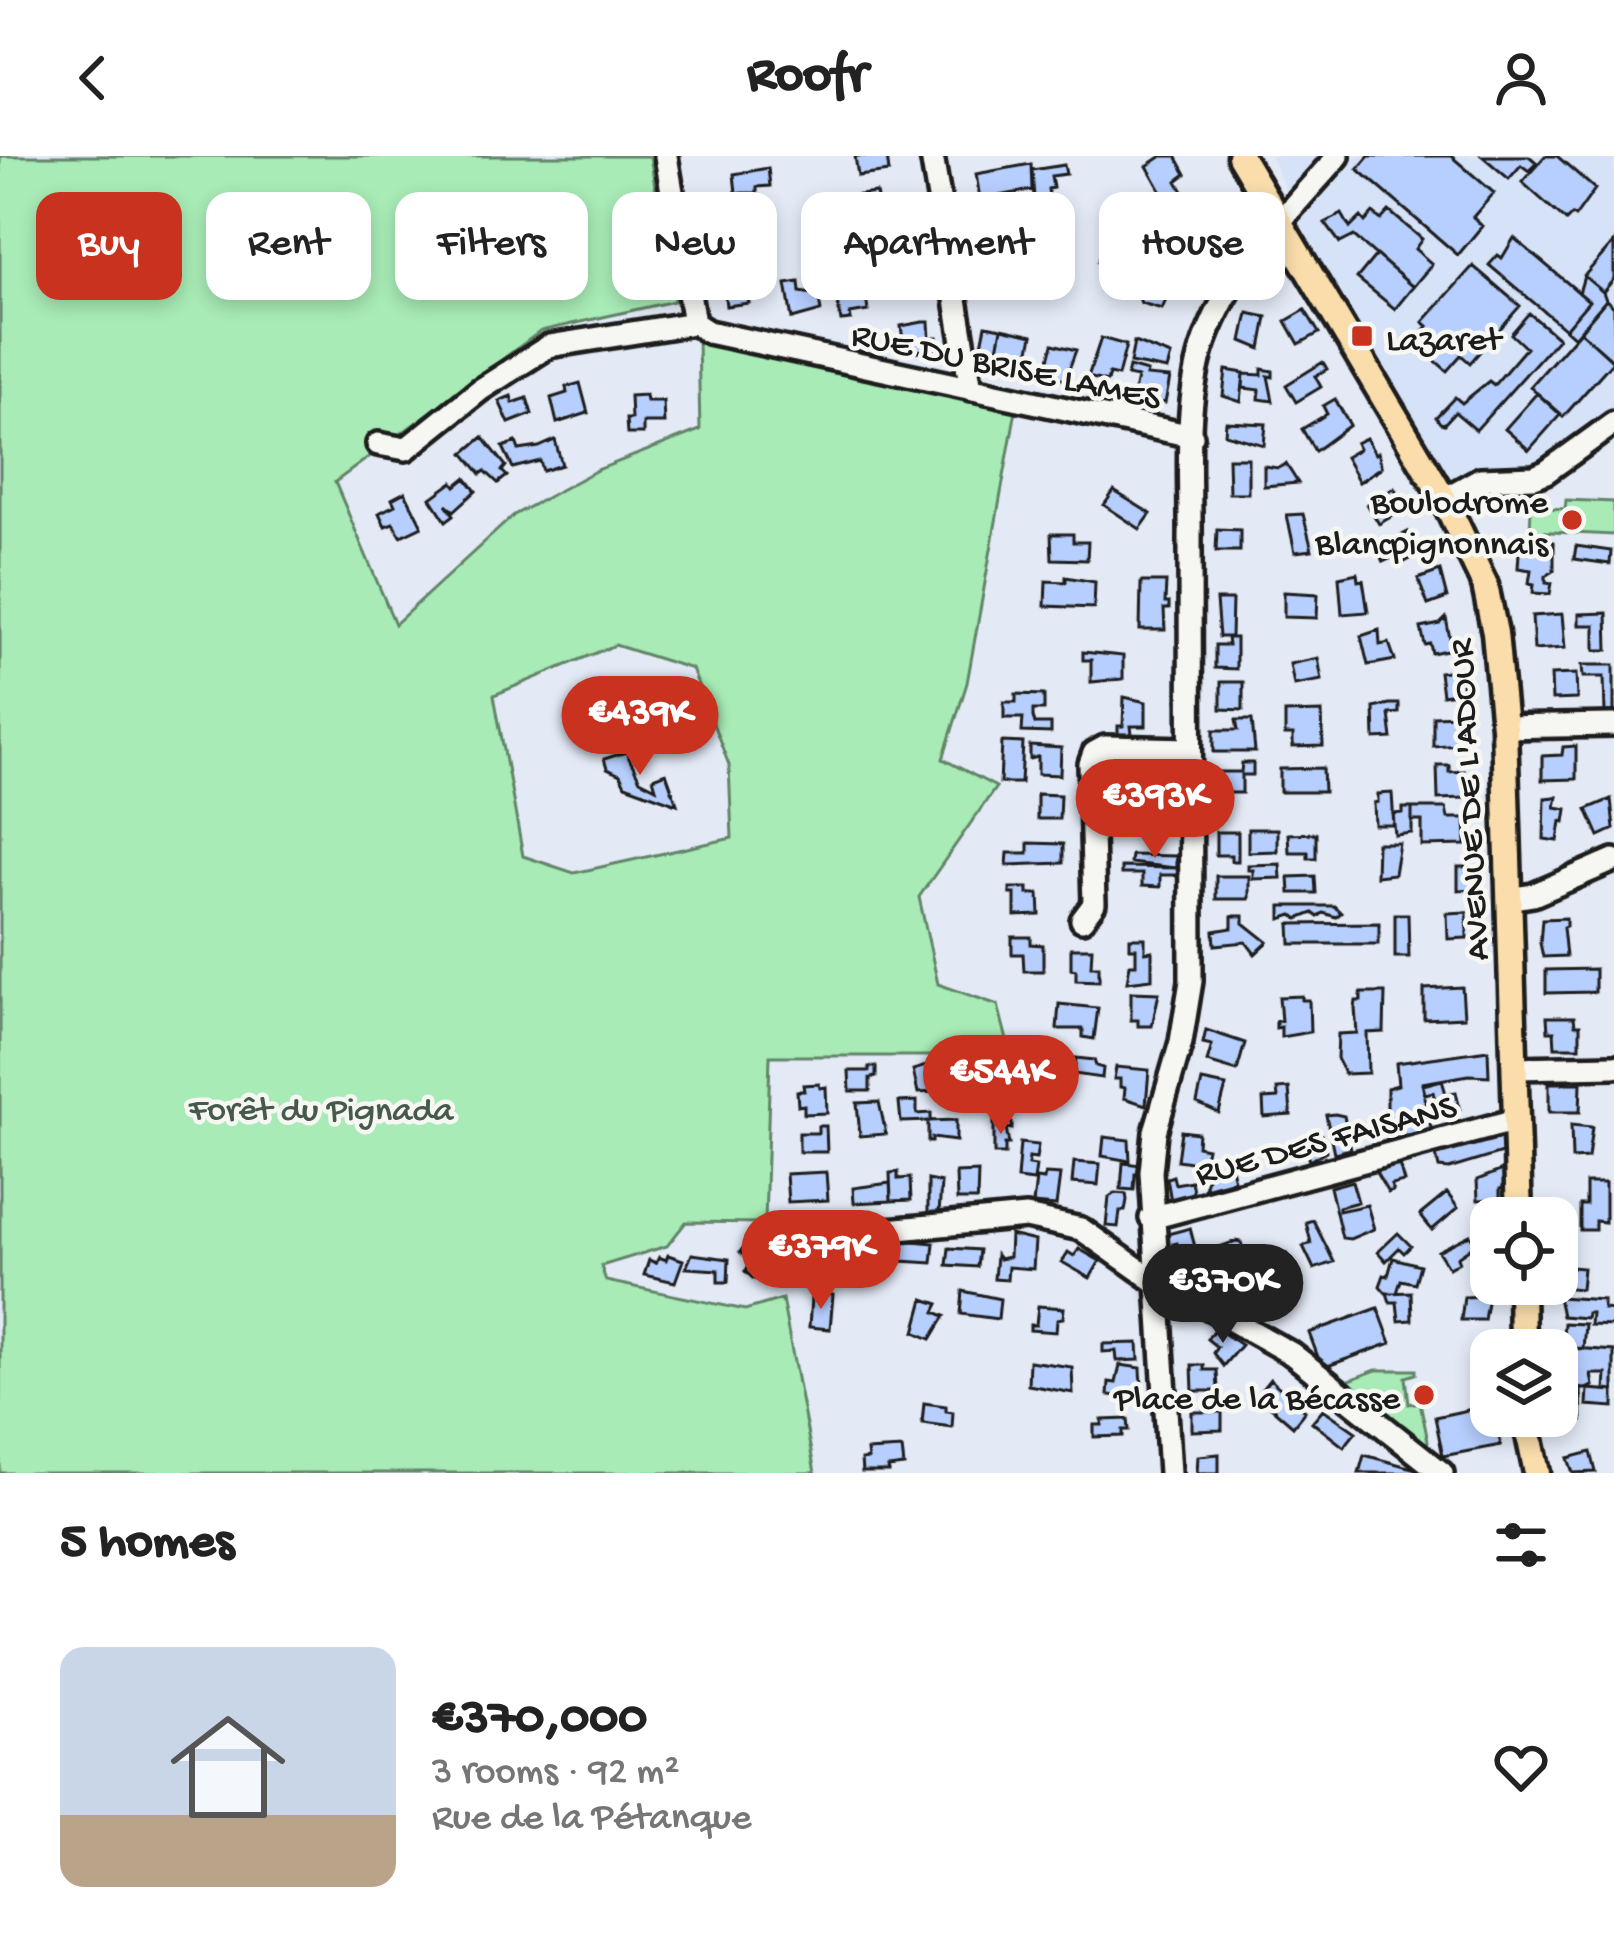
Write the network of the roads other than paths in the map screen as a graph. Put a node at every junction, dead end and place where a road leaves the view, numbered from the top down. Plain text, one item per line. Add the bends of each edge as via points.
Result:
1 (666, 156) edge
2 (932, 156) edge
3 (1240, 156) edge
4 (1338, 156) edge
5 (1261, 192) edge
6 (1285, 212) edge
7 (1285, 233) edge
8 (1226, 300) edge
9 (694, 323) junction
10 (971, 388) junction
11 (1614, 423) edge
12 (1192, 436) junction
13 (378, 444) dead end
14 (1444, 499) junction
15 (1614, 725) edge
16 (1504, 727) junction
17 (1189, 749) junction
18 (1614, 860) edge
19 (1509, 899) junction
20 (1082, 920) dead end
21 (1614, 1066) edge
22 (1515, 1068) junction
23 (1516, 1120) junction
24 (1518, 1197) edge
25 (1151, 1218) junction
26 (791, 1239) dead end
27 (1159, 1284) junction
28 (1529, 1437) edge
29 (1170, 1473) edge
30 (1442, 1473) edge
31 (1537, 1473) edge

1 - 9 street
2 - 10 street
3 - 5 main road, AVENUE DE L'ADOUR
4 - 6 street
7 - 14 main road, AVENUE DE L'ADOUR
8 - 12 street via 1197,365
9 - 10 street, RUE DU BRISE LAMES
9 - 13 street via 549,346 406,449
10 - 12 street, RUE DU BRISE LAMES
11 - 14 street via 1546,472 1480,479
12 - 17 street
14 - 16 main road, AVENUE DE L'ADOUR via 1487,595
15 - 16 street
16 - 19 main road, AVENUE DE L'ADOUR
17 - 20 street via 1094,753 1094,904
17 - 25 street via 1191,981 1155,1132
18 - 19 street
19 - 22 main road, AVENUE DE L'ADOUR
21 - 22 street
22 - 23 main road, AVENUE DE L'ADOUR
23 - 24 main road, AVENUE DE L'ADOUR
23 - 25 street, RUE DES FAISANS
25 - 27 street
26 - 27 street via 1026,1216 1082,1229
27 - 29 street
27 - 30 street via 1292,1354
28 - 31 main road

